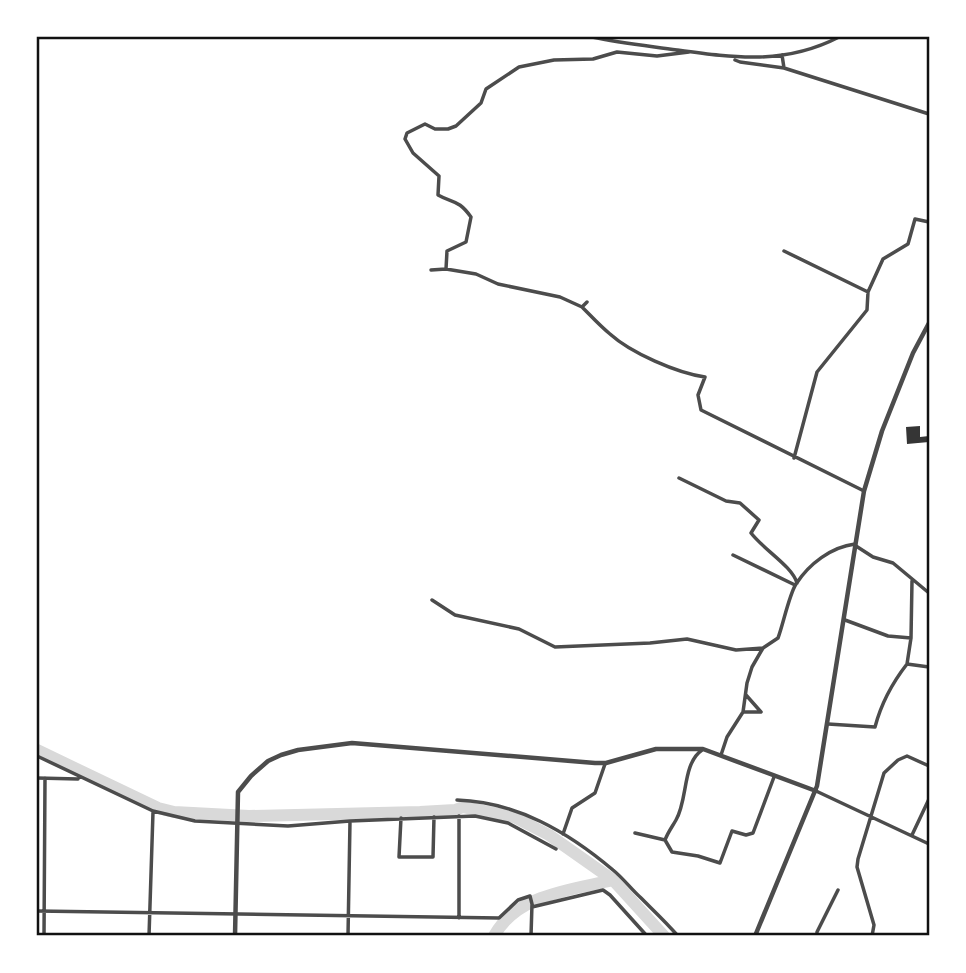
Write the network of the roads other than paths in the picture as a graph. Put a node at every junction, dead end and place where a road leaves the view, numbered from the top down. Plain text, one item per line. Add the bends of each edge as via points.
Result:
1 (592, 37) edge
2 (839, 37) edge
3 (689, 52) junction
4 (782, 55) junction
5 (733, 58) junction
6 (784, 68) junction
7 (929, 114) edge
8 (929, 222) edge
9 (783, 251) dead end
10 (446, 269) junction
11 (430, 270) dead end
12 (868, 292) junction
13 (587, 302) dead end
14 (582, 307) junction
15 (929, 323) edge
16 (794, 458) junction
17 (679, 478) dead end
18 (864, 492) junction
19 (857, 545) junction
20 (733, 555) dead end
21 (912, 580) junction
22 (796, 584) junction
23 (929, 593) edge
24 (432, 600) dead end
25 (845, 620) junction
26 (911, 638) junction
27 (763, 648) junction
28 (907, 664) junction
29 (929, 667) edge
30 (746, 695) junction
31 (743, 712) junction
32 (828, 724) junction
33 (703, 749) junction
34 (721, 755) junction
35 (37, 756) edge
36 (606, 763) junction
37 (929, 766) edge
38 (774, 777) junction
39 (37, 778) edge
40 (46, 778) junction
41 (83, 779) junction
42 (816, 791) junction
43 (929, 799) edge
44 (457, 800) dead end
45 (153, 811) junction
46 (459, 816) junction
47 (434, 817) junction
48 (872, 817) junction
49 (401, 818) junction
50 (350, 821) junction
51 (236, 825) junction
52 (635, 833) dead end
53 (563, 834) junction
54 (912, 835) junction
55 (665, 840) junction
56 (929, 844) edge
57 (556, 849) dead end
58 (838, 890) dead end
59 (532, 906) junction
60 (37, 911) edge
61 (44, 911) junction
62 (149, 913) junction
63 (235, 914) junction
64 (348, 916) junction
65 (459, 918) junction
66 (44, 936) edge
67 (149, 936) edge
68 (235, 936) edge
69 (348, 936) edge
70 (531, 936) edge
71 (647, 936) edge
72 (678, 936) edge
73 (755, 936) edge
74 (817, 936) edge
75 (872, 936) edge

1 - 3 street
2 - 4 street
3 - 5 street
3 - 10 street via 657,57 617,52 519,67 486,89 481,103 456,126 448,130 425,124 407,133 405,139 413,153 439,176 438,195 455,200 471,217 466,243 447,251
4 - 5 street
4 - 6 street
5 - 6 street
6 - 7 street
8 - 12 street via 915,219 908,244 883,259
9 - 12 street
10 - 11 street
10 - 14 street via 560,296
12 - 16 street via 867,310 817,372
13 - 14 street
14 - 16 street via 625,345 675,370 705,377 698,396 701,411
15 - 18 street via 882,431
16 - 18 street
17 - 22 street via 740,503 759,520 751,533 791,572
18 - 19 street
19 - 21 street via 873,558 893,563
19 - 22 street via 829,552
19 - 25 street
20 - 22 street
21 - 23 street
21 - 26 street
22 - 27 street via 778,639
24 - 27 street via 455,615 519,629 555,647 687,639 736,650
25 - 26 street via 888,636
25 - 32 street
26 - 28 street
27 - 30 street via 752,667
28 - 29 street
28 - 32 street via 875,727
30 - 31 street
30 - 31 street via 761,712
31 - 34 street
32 - 42 street
33 - 34 street
33 - 36 street via 646,750
33 - 55 street via 692,765 677,819
34 - 38 street
35 - 41 street
36 - 51 street via 352,743 298,750 268,761 251,776 238,792
36 - 53 street via 595,793 572,808
37 - 48 street via 907,756 898,760 884,773
38 - 42 street
38 - 55 street via 753,834 732,831 720,863 672,852
39 - 40 street
40 - 41 street
40 - 61 street
41 - 45 street
42 - 48 street
42 - 73 street
43 - 54 street
44 - 53 street via 517,809
45 - 51 street
45 - 62 street
46 - 47 street
46 - 57 street via 508,823
46 - 65 street
47 - 49 street
47 - 49 street via 433,858 399,857
48 - 54 street
48 - 75 street via 857,867 874,925
49 - 50 street
50 - 51 street
50 - 64 street
51 - 63 street
52 - 55 street
53 - 72 street via 614,871
54 - 56 street
58 - 74 street
59 - 65 street via 530,896 518,900 499,918
59 - 70 street
59 - 71 street via 603,890
60 - 61 street
61 - 62 street
61 - 66 street
62 - 63 street
62 - 67 street
63 - 64 street
63 - 68 street
64 - 65 street
64 - 69 street

